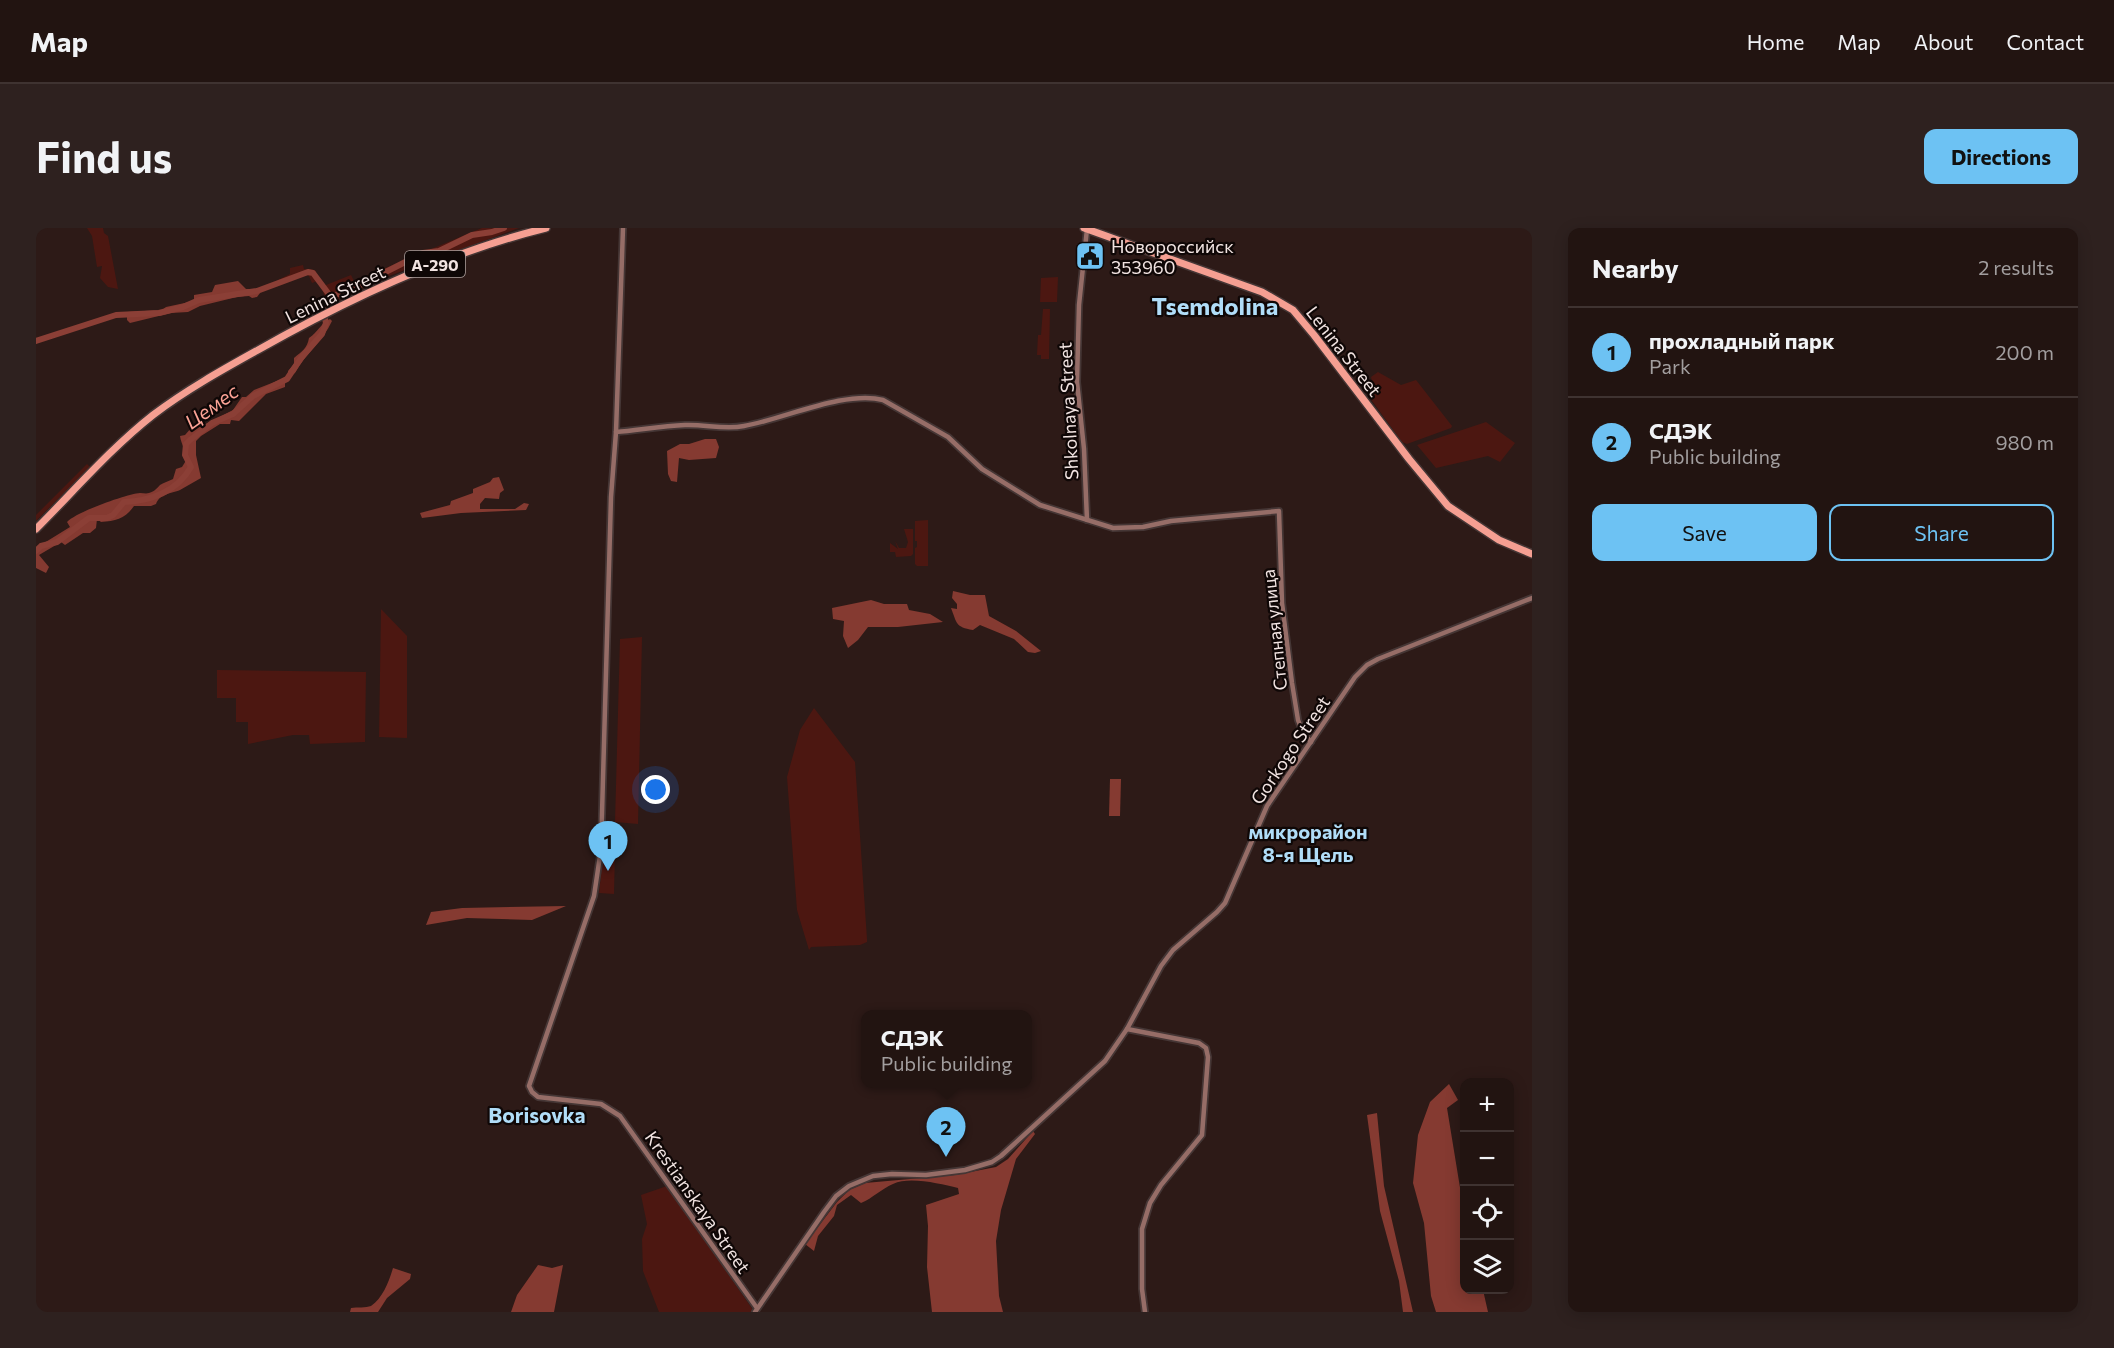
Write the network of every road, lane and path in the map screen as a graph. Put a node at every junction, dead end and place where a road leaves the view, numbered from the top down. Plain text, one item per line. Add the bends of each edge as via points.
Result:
1 (546, 228) edge
2 (623, 228) edge
3 (1086, 228) edge
4 (616, 432) junction
5 (1087, 520) junction
6 (36, 529) edge
7 (1504, 543) junction
8 (1532, 549) edge
9 (1532, 554) edge
10 (1532, 598) edge
11 (1311, 741) junction
12 (1127, 1029) junction
13 (756, 1310) edge
14 (1145, 1312) edge

1 - 6 highway, Lenina Street / А-290 via 420,270 320,316 208,378 151,416
2 - 4 main road
3 - 5 main road, Shkolnaya Street via 1077,382
3 - 7 highway, Lenina Street via 1262,292 1293,310 1443,500 1463,518
4 - 5 main road via 686,425 744,426 831,403 874,398 948,437 982,469 1028,498
4 - 13 main road, Krestianskaya Street via 601,849 594,896 530,1086 538,1097 601,1104 615,1112 666,1178
5 - 11 main road, Степная улица via 1122,528 1279,511 1282,603 1292,683 1298,720
7 - 8 highway
7 - 9 highway
10 - 11 main road, Gorkogo Street via 1367,665
11 - 12 main road, Gorkogo Street via 1267,806 1225,903 1173,950
12 - 13 main road, Gorkogo Street via 1101,1065 1001,1156 982,1166 950,1173 873,1176 836,1196
12 - 14 main road via 1199,1043 1206,1048 1208,1057 1203,1131 1161,1185 1142,1229

